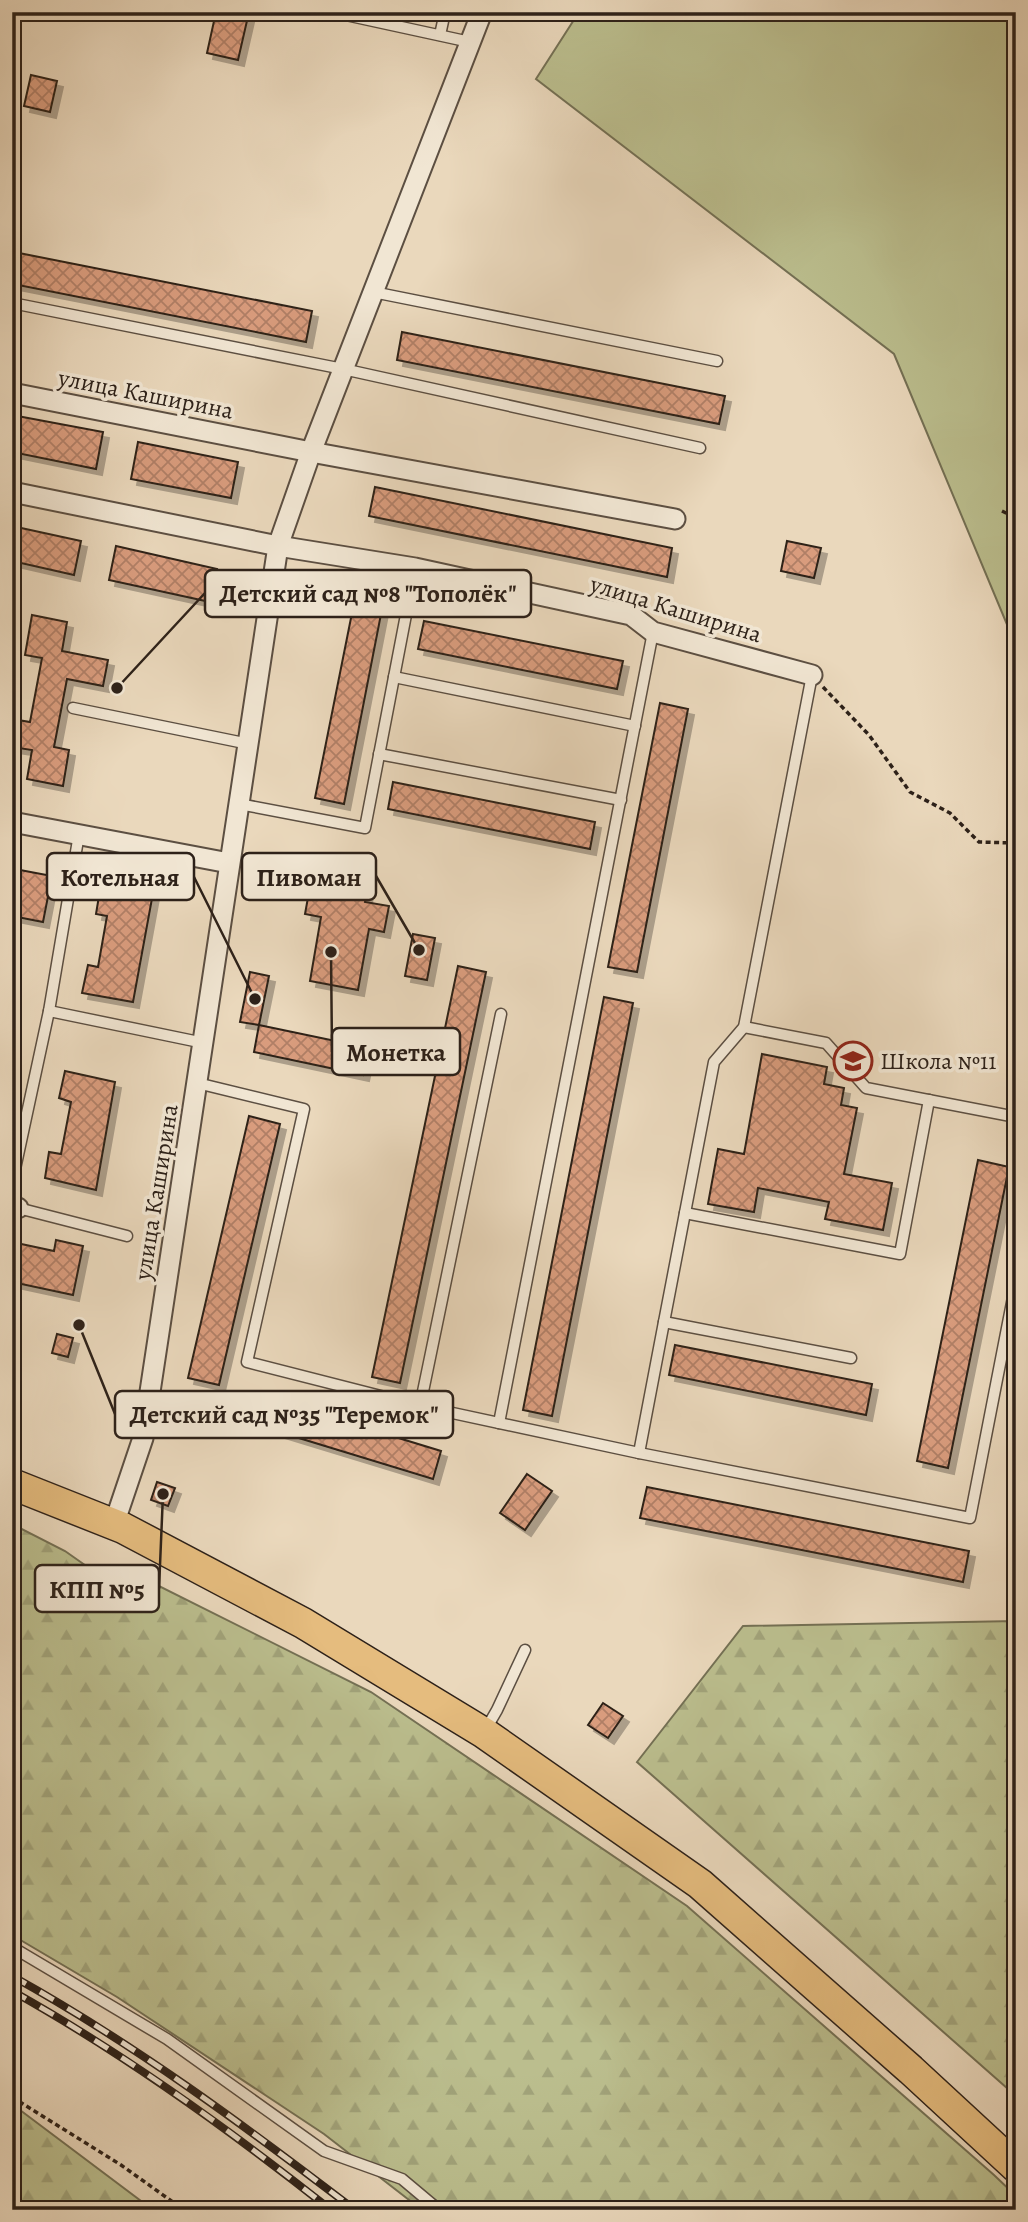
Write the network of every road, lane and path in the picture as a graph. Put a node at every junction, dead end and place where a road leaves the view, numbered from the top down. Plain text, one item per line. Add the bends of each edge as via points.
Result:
1 (333, 12) edge
2 (446, 12) edge
3 (482, 12) edge
4 (440, 35) junction
5 (470, 43) junction
6 (373, 292) junction
7 (12, 303) edge
8 (717, 361) dead end
9 (343, 369) junction
10 (12, 393) edge
11 (700, 448) dead end
12 (311, 453) junction
13 (12, 492) edge
14 (1002, 511) dead end
15 (1016, 518) edge
16 (676, 519) dead end
17 (278, 546) junction
18 (415, 568) junction
19 (653, 632) junction
20 (812, 676) junction
21 (394, 677) junction
22 (73, 708) dead end
23 (635, 726) junction
24 (249, 744) junction
25 (379, 754) junction
26 (621, 800) junction
27 (239, 804) junction
28 (12, 822) edge
29 (79, 834) junction
30 (1016, 843) edge
31 (229, 863) junction
32 (49, 1011) junction
33 (501, 1014) dead end
34 (744, 1027) junction
35 (204, 1043) junction
36 (197, 1083) junction
37 (929, 1100) junction
38 (1016, 1117) edge
39 (12, 1182) edge
40 (15, 1208) edge
41 (685, 1213) junction
42 (127, 1236) dead end
43 (1016, 1282) edge
44 (664, 1322) junction
45 (851, 1358) dead end
46 (420, 1406) junction
47 (499, 1423) junction
48 (639, 1453) junction
49 (12, 1484) edge
50 (114, 1524) junction
51 (524, 1650) dead end
52 (484, 1733) junction
53 (12, 1947) edge
54 (12, 2097) edge
55 (1016, 2167) edge
56 (184, 2210) edge
57 (439, 2210) edge

1 - 4 lane
2 - 4 lane
3 - 5 street, улица Каширина
4 - 5 lane
5 - 6 street, улица Каширина
6 - 8 lane
6 - 9 street, улица Каширина
7 - 9 lane
9 - 11 lane
9 - 12 street, улица Каширина
10 - 12 street, улица Каширина
12 - 16 street, улица Каширина
12 - 17 street, улица Каширина
13 - 17 street, улица Каширина
14 - 15 path
17 - 18 street, улица Каширина
17 - 24 street, улица Каширина
18 - 19 street, улица Каширина via 631,615
18 - 21 lane
19 - 20 street, улица Каширина
19 - 23 lane
20 - 30 path via 869,735 911,792 950,813 979,842
20 - 34 lane
21 - 23 lane
21 - 25 lane
22 - 24 lane
23 - 26 lane
24 - 27 street, улица Каширина
25 - 26 lane
25 - 27 lane via 365,828
26 - 47 lane
27 - 31 street, улица Каширина
28 - 29 street
29 - 31 street
29 - 32 lane
31 - 35 street, улица Каширина
32 - 35 lane
32 - 39 lane
33 - 46 lane
34 - 37 lane via 825,1043 866,1088
34 - 41 lane via 714,1062
35 - 36 street, улица Каширина
36 - 46 lane via 304,1109 247,1362
36 - 50 street, улица Каширина via 143,1438
37 - 38 lane
37 - 41 lane via 900,1254
40 - 42 lane, улица Каширина
41 - 44 lane
43 - 48 lane via 970,1518
44 - 45 lane
44 - 48 lane
46 - 47 lane
47 - 48 lane
49 - 50 main road
50 - 52 main road via 303,1623
51 - 52 lane
52 - 55 main road via 700,1884
53 - 57 lane via 167,2039 324,2151 402,2179
54 - 56 path

